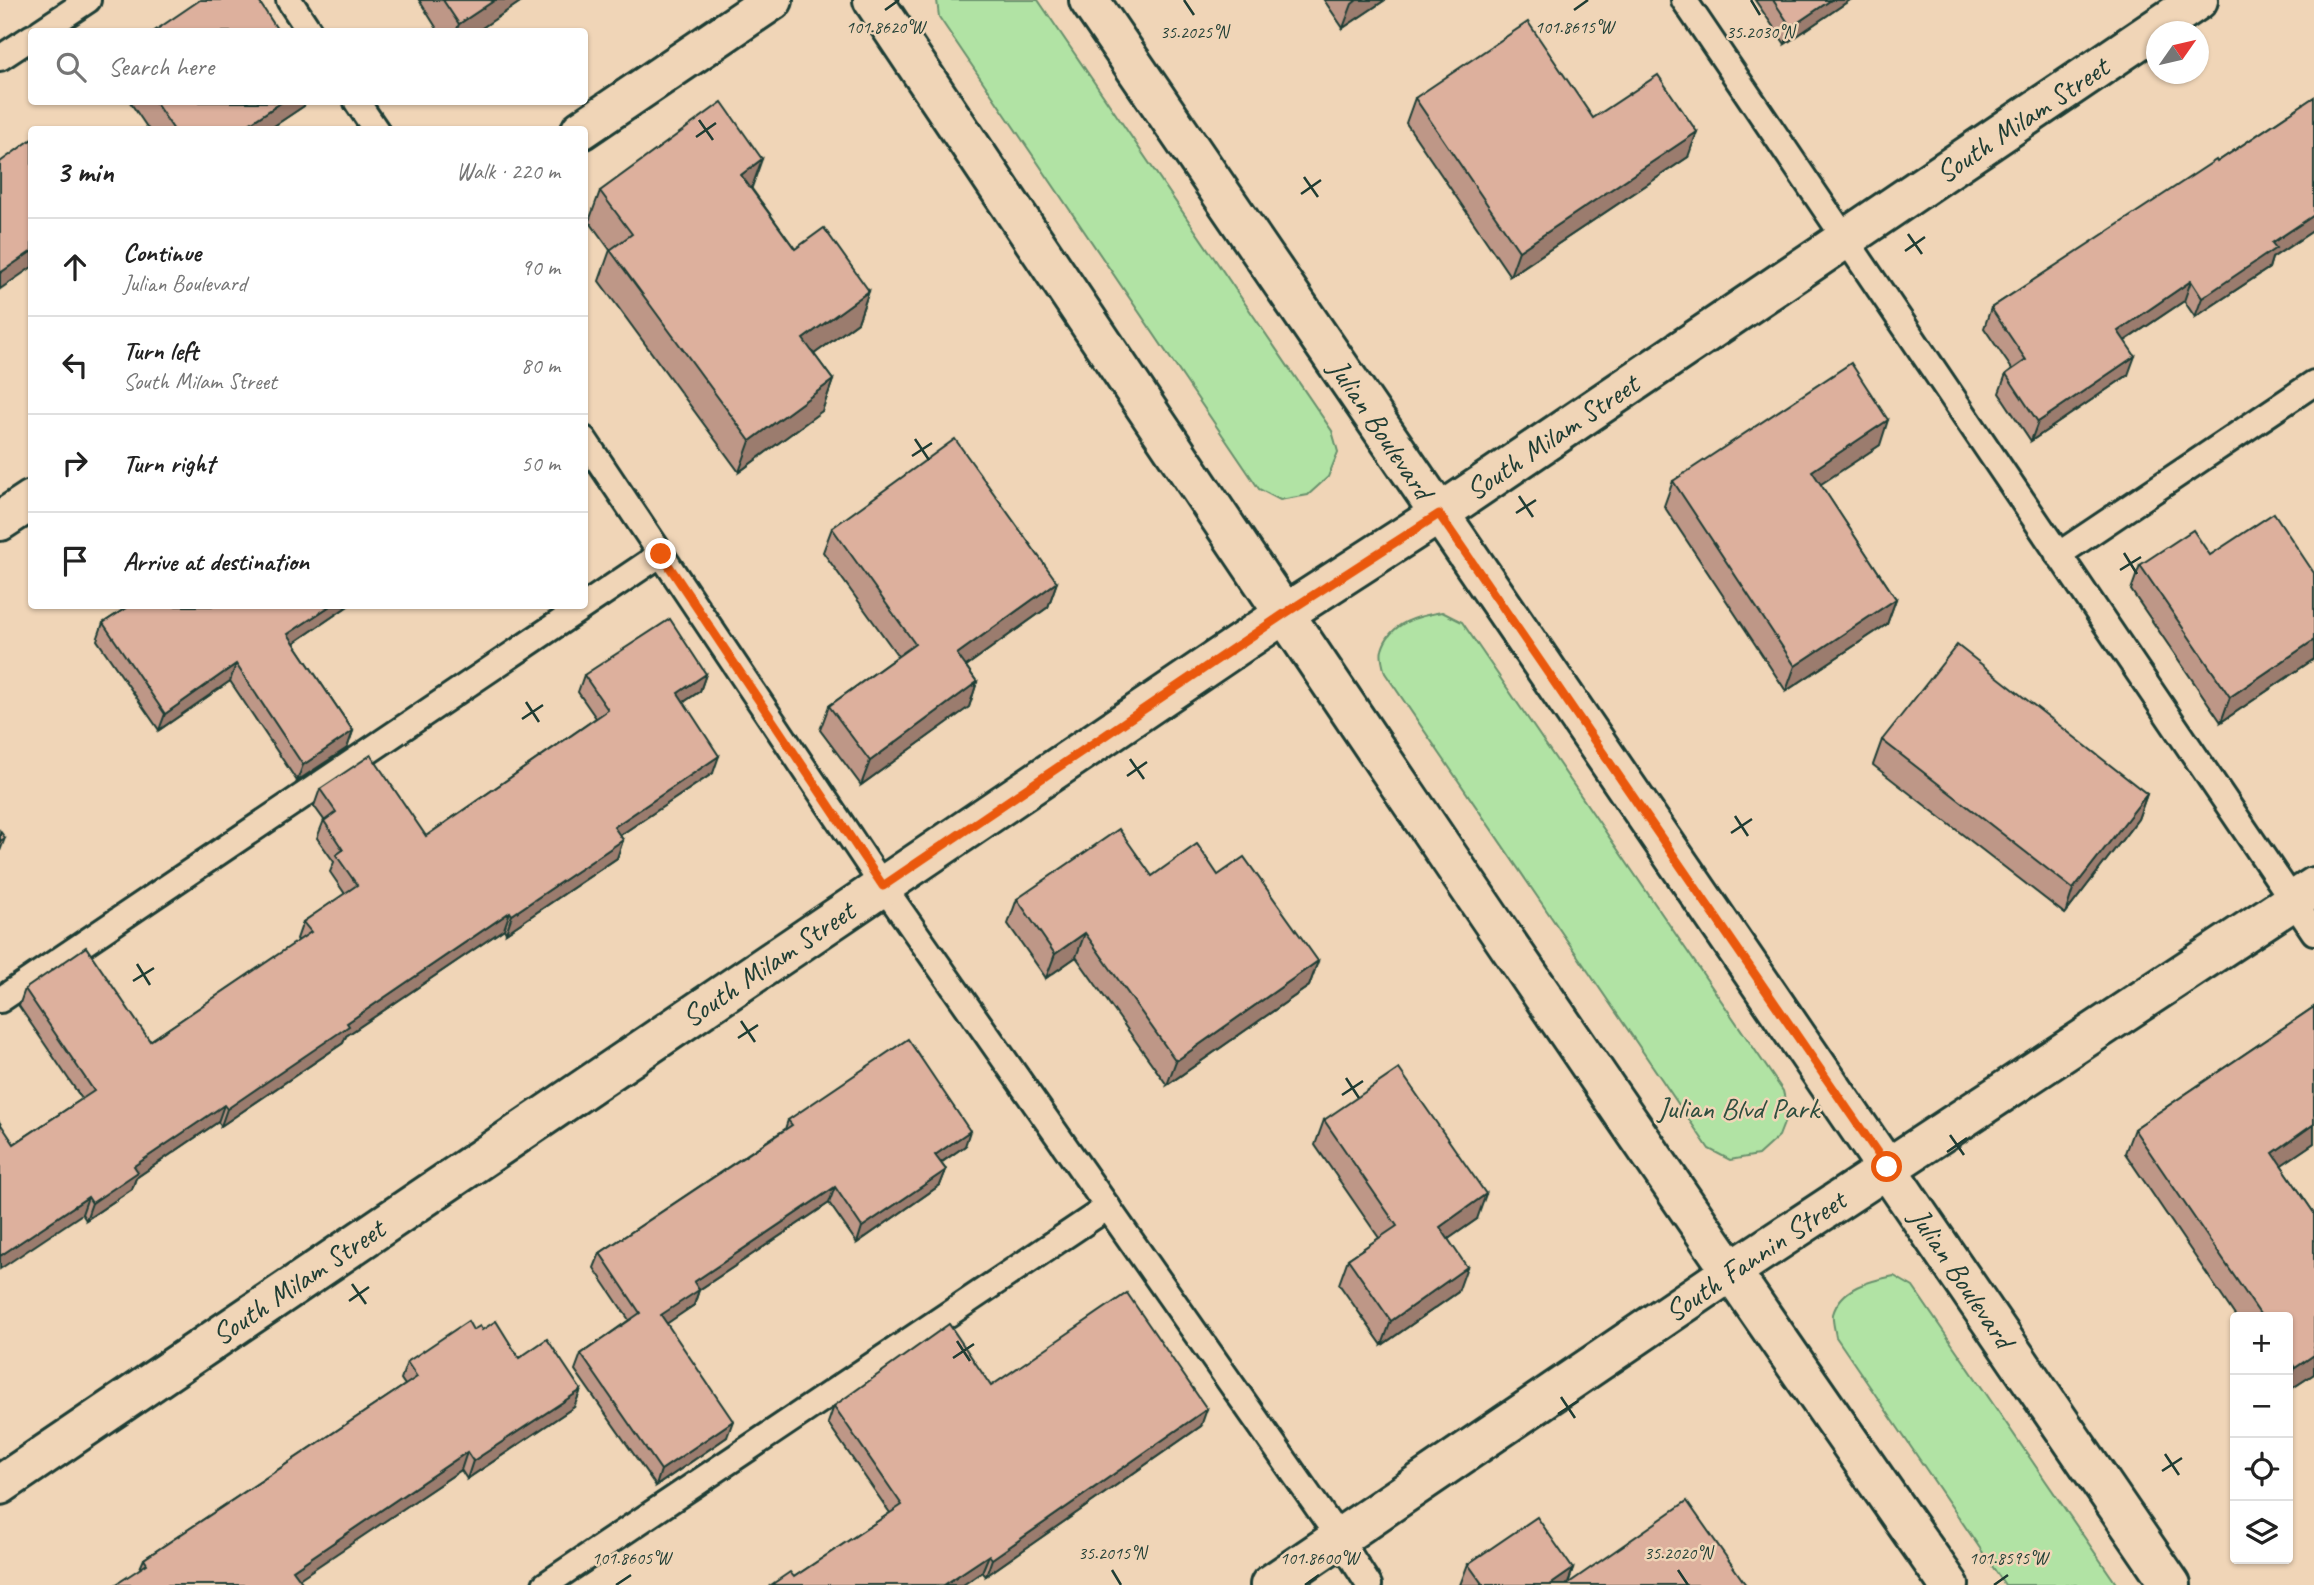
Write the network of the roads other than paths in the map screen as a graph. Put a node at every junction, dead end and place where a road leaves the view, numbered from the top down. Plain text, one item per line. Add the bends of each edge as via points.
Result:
1 (88, 0) edge
2 (289, 0) edge
3 (773, 0) edge
4 (873, 0) edge
5 (1089, 0) edge
6 (1684, 0) edge
7 (2198, 0) edge
8 (46, 28) edge
9 (307, 28) edge
10 (28, 40) edge
11 (0, 58) edge
12 (359, 105) edge
13 (373, 126) edge
14 (587, 126) edge
15 (1844, 240) junction
16 (2314, 383) edge
17 (588, 445) edge
18 (28, 503) edge
19 (1439, 514) junction
20 (0, 522) edge
21 (661, 554) junction
22 (2058, 555) junction
23 (588, 603) edge
24 (579, 609) edge
25 (1284, 614) junction
26 (883, 886) junction
27 (2303, 894) edge
28 (2314, 932) edge
29 (0, 1000) edge
30 (1887, 1167) junction
31 (1108, 1207) junction
32 (1730, 1272) junction
33 (0, 1485) edge
34 (1339, 1538) junction
35 (545, 1585) edge
36 (1270, 1585) edge
37 (1369, 1585) edge
38 (1949, 1585) edge
39 (2171, 1585) edge

1 - 8 lane
2 - 9 lane
3 - 14 street
4 - 25 street
5 - 19 street, Julian Boulevard
6 - 15 lane
7 - 15 street, South Milam Street
10 - 11 lane
12 - 13 lane
15 - 19 street, South Milam Street
15 - 22 lane
16 - 22 lane
17 - 21 lane
18 - 20 street
19 - 25 street, South Milam Street
19 - 30 street, Julian Boulevard
21 - 23 lane
21 - 26 lane
22 - 27 lane
24 - 29 lane
25 - 26 street, South Milam Street
25 - 32 street
26 - 31 lane
26 - 33 street, South Milam Street
27 - 28 lane
27 - 30 street, South Fannin Street
30 - 32 street, South Fannin Street
30 - 39 street, Julian Boulevard
31 - 34 lane
31 - 35 lane
32 - 34 street, South Fannin Street
32 - 38 street
34 - 36 street, South Fannin Street
34 - 37 lane

